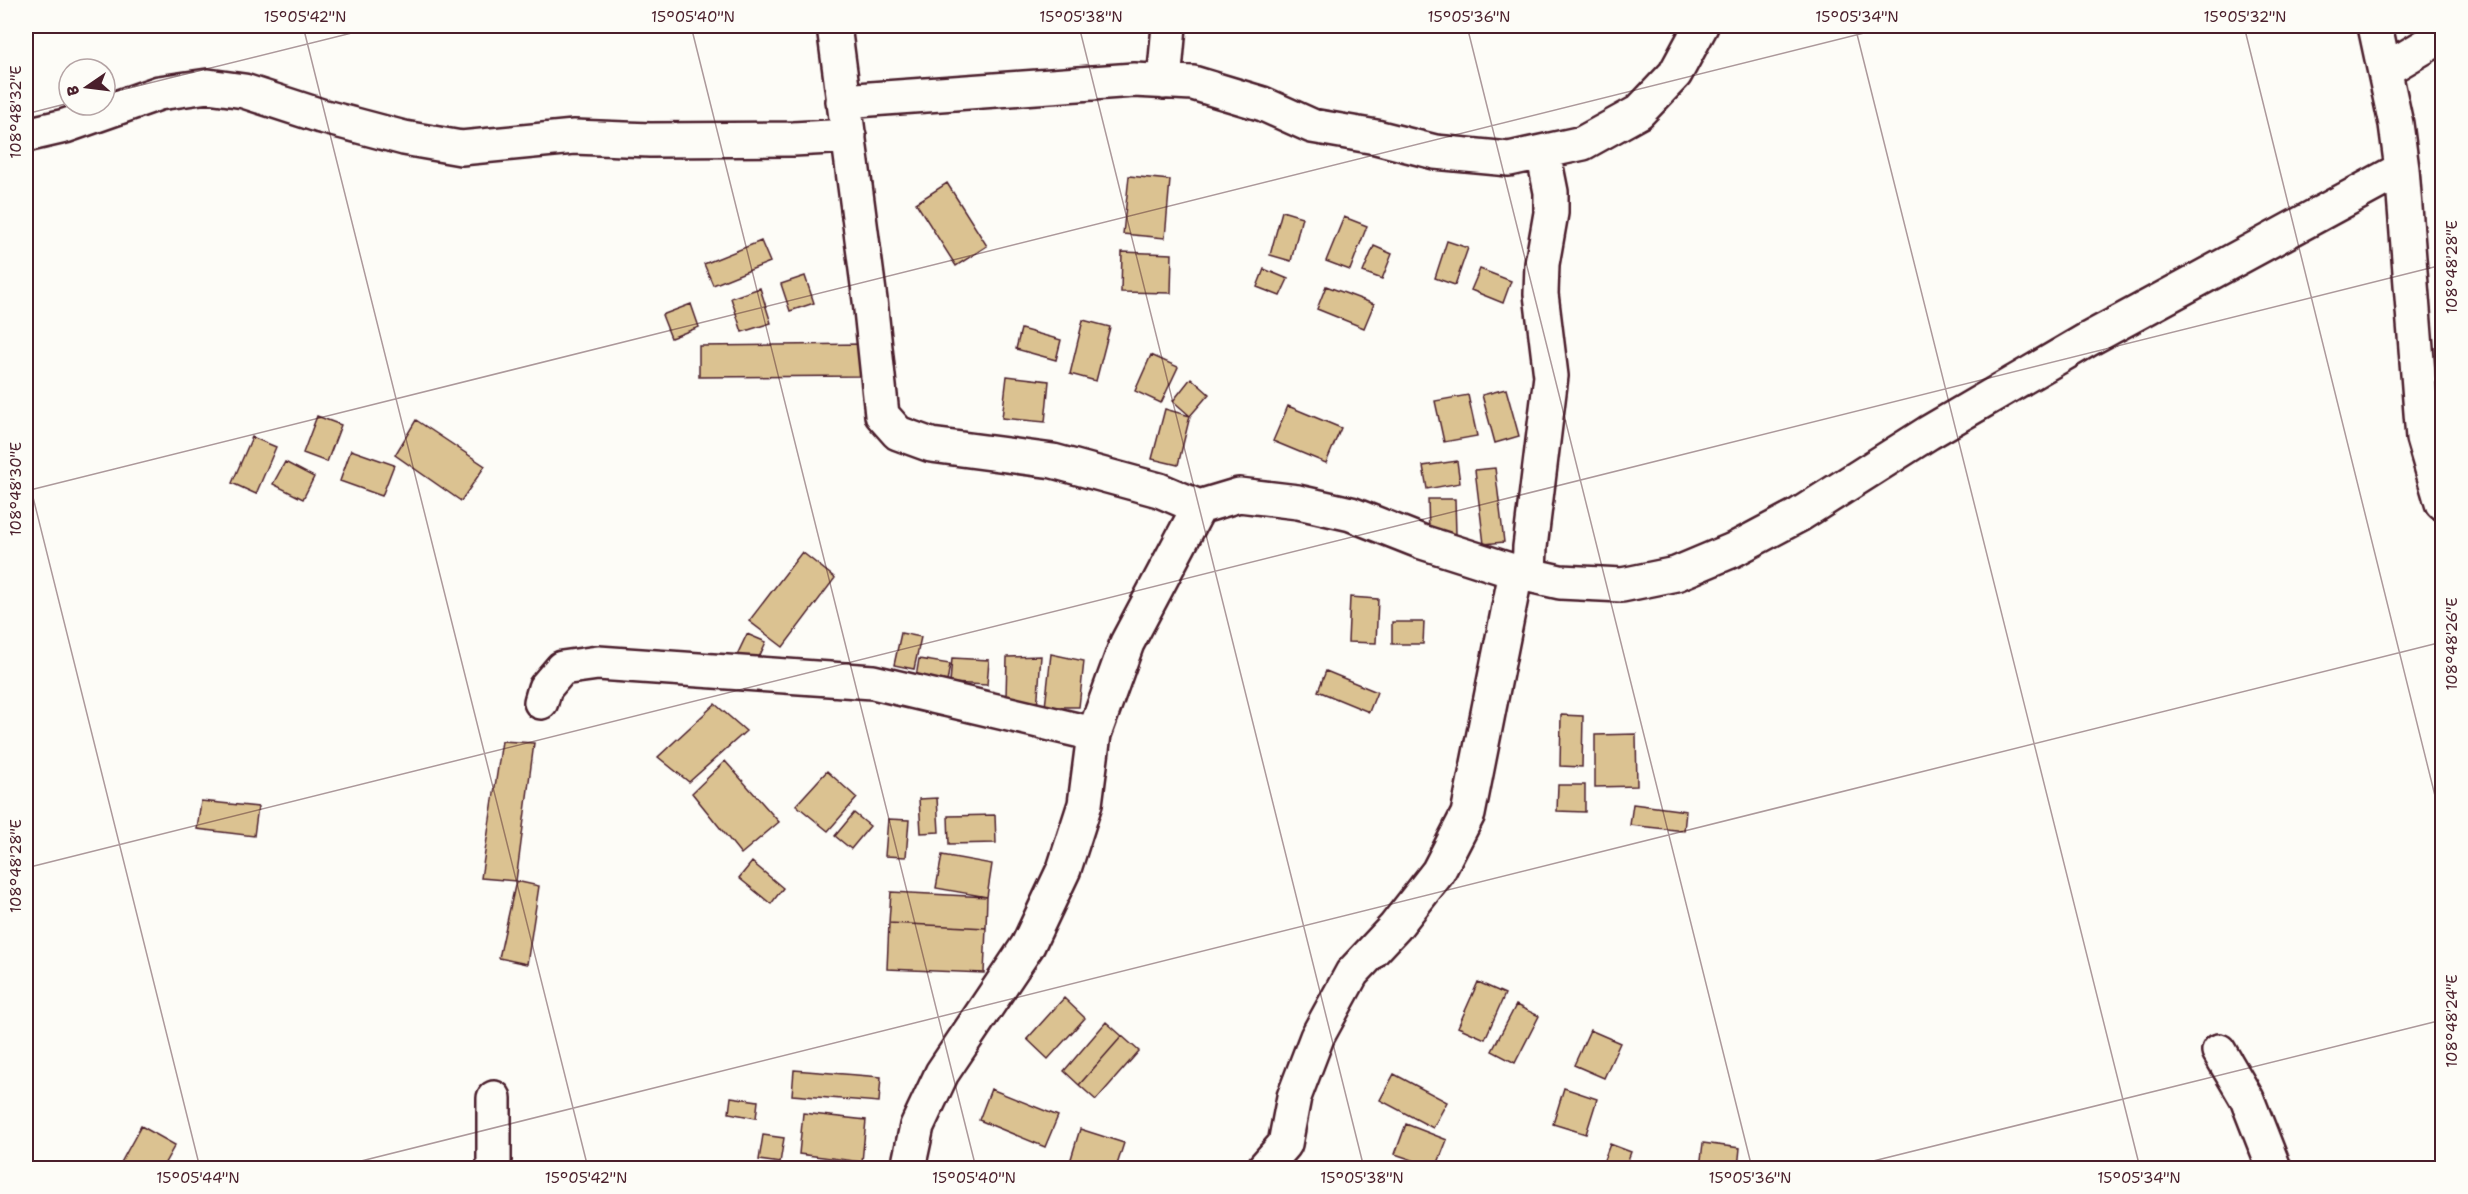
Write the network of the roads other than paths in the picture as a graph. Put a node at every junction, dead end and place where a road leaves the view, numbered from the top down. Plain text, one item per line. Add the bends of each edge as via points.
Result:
1 (834, 26) edge
2 (1169, 26) edge
3 (1701, 26) edge
4 (2375, 26) edge
5 (2442, 36) edge
6 (2385, 70) junction
7 (1164, 82) junction
8 (843, 101) junction
9 (26, 135) edge
10 (849, 136) junction
11 (1543, 152) junction
12 (2402, 169) junction
13 (2442, 502) edge
14 (1199, 507) junction
15 (1523, 574) junction
16 (542, 702) dead end
17 (1094, 734) junction
18 (2219, 1051) dead end
19 (494, 1098) dead end
20 (494, 1168) edge
21 (908, 1168) edge
22 (1264, 1168) edge
23 (2274, 1168) edge

1 - 8 street
2 - 7 street
3 - 11 street via 1674,74 1639,112 1583,143
4 - 6 street
5 - 6 street
6 - 12 street
7 - 8 street via 1134,80
7 - 11 street via 1193,83 1263,104 1312,126 1435,152 1509,159
8 - 10 street
9 - 10 street via 159,93 208,87 244,91 404,138 461,148 574,137 662,140
10 - 14 street via 882,415 898,433 931,445 1053,461 1159,489
11 - 15 street via 1551,213 1541,294 1551,376 1530,547
12 - 13 street via 2423,438
12 - 15 street via 2087,340 1798,515 1733,550 1676,574 1622,585 1560,582
14 - 15 street via 1239,495 1298,502 1350,514
14 - 17 street via 1128,643
15 - 22 street via 1468,814 1438,872 1353,974 1317,1037 1294,1096 1285,1144
16 - 17 street via 545,688 562,668 598,663 873,682
17 - 21 street via 1085,804 1064,869 1028,945 942,1073 917,1126
18 - 23 street via 2247,1099
19 - 20 street

